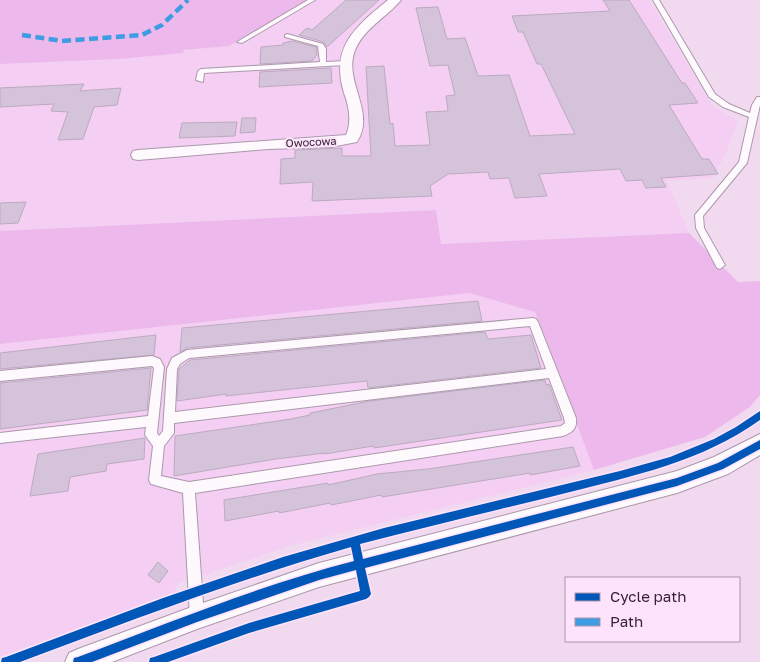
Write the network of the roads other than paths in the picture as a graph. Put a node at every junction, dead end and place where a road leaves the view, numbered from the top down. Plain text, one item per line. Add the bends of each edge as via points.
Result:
1 (312, 0) edge
2 (395, 0) edge
3 (656, 0) edge
4 (287, 36) dead end
5 (240, 42) dead end
6 (345, 63) junction
7 (323, 64) junction
8 (200, 80) dead end
9 (760, 99) edge
10 (753, 116) junction
11 (138, 155) dead end
12 (720, 265) dead end
13 (552, 373) junction
14 (0, 376) edge
15 (169, 418) junction
16 (152, 421) junction
17 (0, 438) edge
18 (159, 444) junction
19 (760, 444) edge
20 (189, 488) junction
21 (197, 617) junction
22 (78, 662) edge

1 - 5 lane
2 - 6 street via 376,15 352,42
3 - 10 lane via 712,96 733,110
4 - 7 lane via 321,46
6 - 7 lane
6 - 11 street, Owocowa via 358,117 352,139
7 - 8 lane via 201,71
9 - 10 lane
10 - 12 lane via 743,163 699,215 700,228
13 - 15 lane
13 - 15 lane via 533,322 187,354 176,361 172,369
13 - 20 lane via 570,418 571,426 563,431
14 - 16 lane via 156,362 159,367
15 - 18 lane via 168,433
16 - 17 lane
16 - 18 lane via 151,435
18 - 20 lane via 155,480
19 - 21 street via 720,466 677,482 318,575
20 - 21 lane
21 - 22 street

